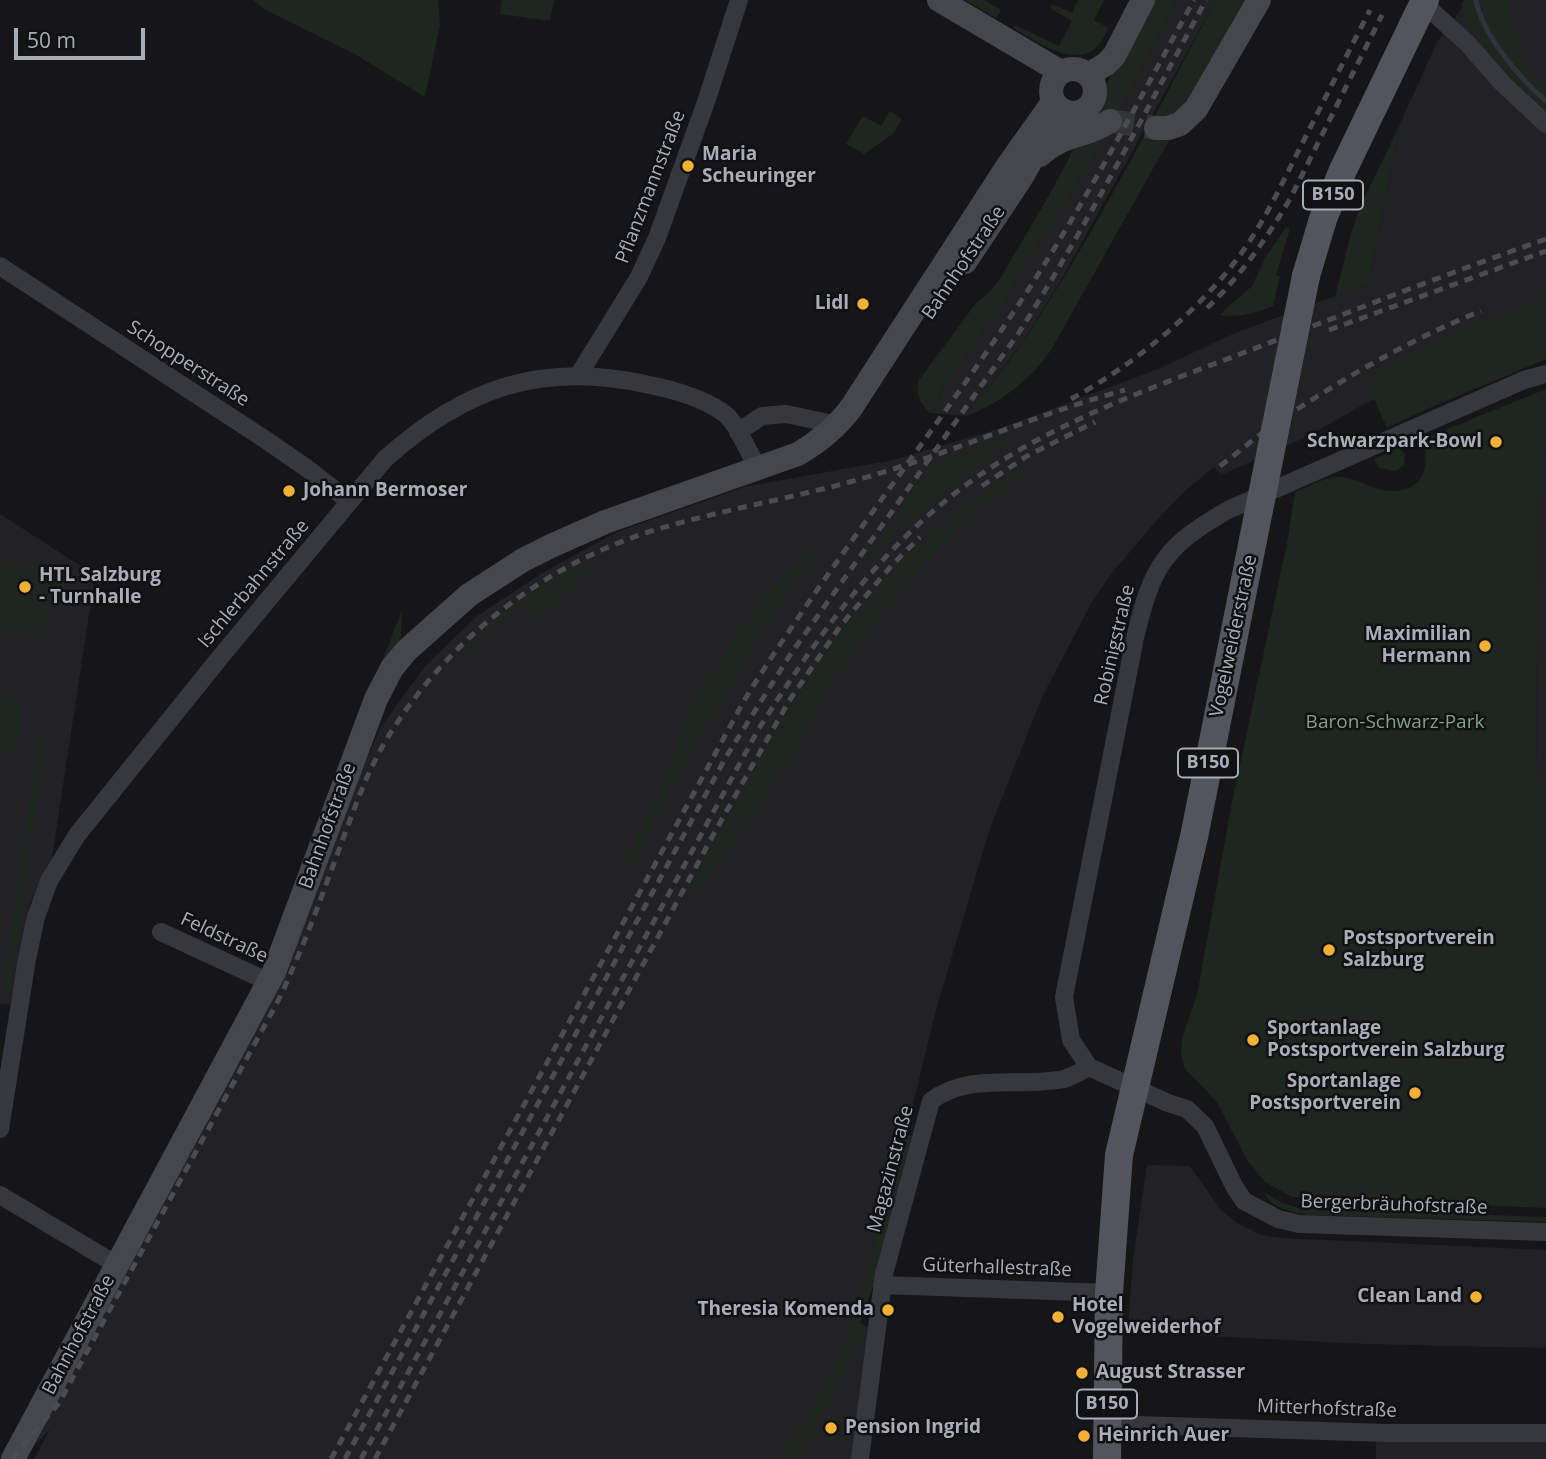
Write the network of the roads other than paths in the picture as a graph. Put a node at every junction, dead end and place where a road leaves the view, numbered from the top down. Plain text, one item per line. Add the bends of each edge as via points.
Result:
1 (739, 0) edge
2 (939, 0) edge
3 (1143, 0) edge
4 (1259, 0) edge
5 (1424, 2) edge
6 (1061, 72) junction
7 (1088, 75) junction
8 (1069, 109) junction
9 (1546, 124) edge
10 (1156, 128) tunnel mouth
11 (1030, 164) junction
12 (0, 266) edge
13 (1546, 374) edge
14 (578, 376) junction
15 (845, 416) junction
16 (737, 432) junction
17 (759, 468) junction
18 (349, 501) junction
19 (161, 932) dead end
20 (269, 982) junction
21 (1088, 1067) junction
22 (1135, 1088) junction
23 (0, 1129) edge
24 (0, 1195) edge
25 (1546, 1232) edge
26 (117, 1265) junction
27 (882, 1285) junction
28 (1109, 1293) junction
29 (1106, 1424) junction
30 (1546, 1433) edge
31 (13, 1459) edge
32 (860, 1459) edge
33 (1107, 1459) edge

1 - 14 street, Pflanzmannstraße via 657,238 639,277
2 - 6 main road
3 - 7 main road via 1114,56
4 - 10 main road via 1191,115 1181,124
5 - 9 street
5 - 22 main road, Vogelweiderstraße / B150, bridge via 1343,170 1306,276 1194,837
6 - 7 main road via 1076,69
6 - 8 main road, Bahnhofstraße via 1050,89
7 - 8 main road, Bahnhofstraße via 1095,87 1089,106
8 - 11 main road, Bahnhofstraße via 1040,142
8 - 11 main road via 1110,121 1094,132 1051,144
8 - 15 main road, Bahnhofstraße via 1007,167
11 - 15 main road, Bahnhofstraße via 880,386
12 - 18 street, Schopperstraße via 266,440
13 - 21 street, Robinigstraße via 1230,509 1176,545 1161,562 1145,596 1135,638 1063,997 1070,1041
14 - 16 street, Ischlerbahnstraße via 613,377 690,396 723,412
14 - 18 street, Ischlerbahnstraße via 521,382 444,412 385,459
15 - 16 street via 762,416
15 - 17 main road, Bahnhofstraße via 798,454
16 - 17 street, Ischlerbahnstraße
17 - 20 main road, Bahnhofstraße via 606,522 523,560 469,595 407,650 376,699
18 - 23 street, Ischlerbahnstraße via 77,835 49,881 27,959
19 - 20 street, Feldstraße
20 - 26 main road, Bahnhofstraße
21 - 22 street
21 - 27 street, Magazinstraße via 1066,1079 964,1086 944,1091 931,1101
22 - 25 street, Bergerbräuhofstraße via 1187,1110 1205,1126 1244,1201 1278,1219 1299,1224
22 - 28 main road, Vogelweiderstraße / B150 via 1119,1155
24 - 26 street
26 - 31 main road, Bahnhofstraße
27 - 28 street, Güterhallestraße
27 - 32 street
28 - 29 main road, Vogelweiderstraße / B150
29 - 30 street, Mitterhofstraße
29 - 33 main road, Vogelweiderstraße / B150

